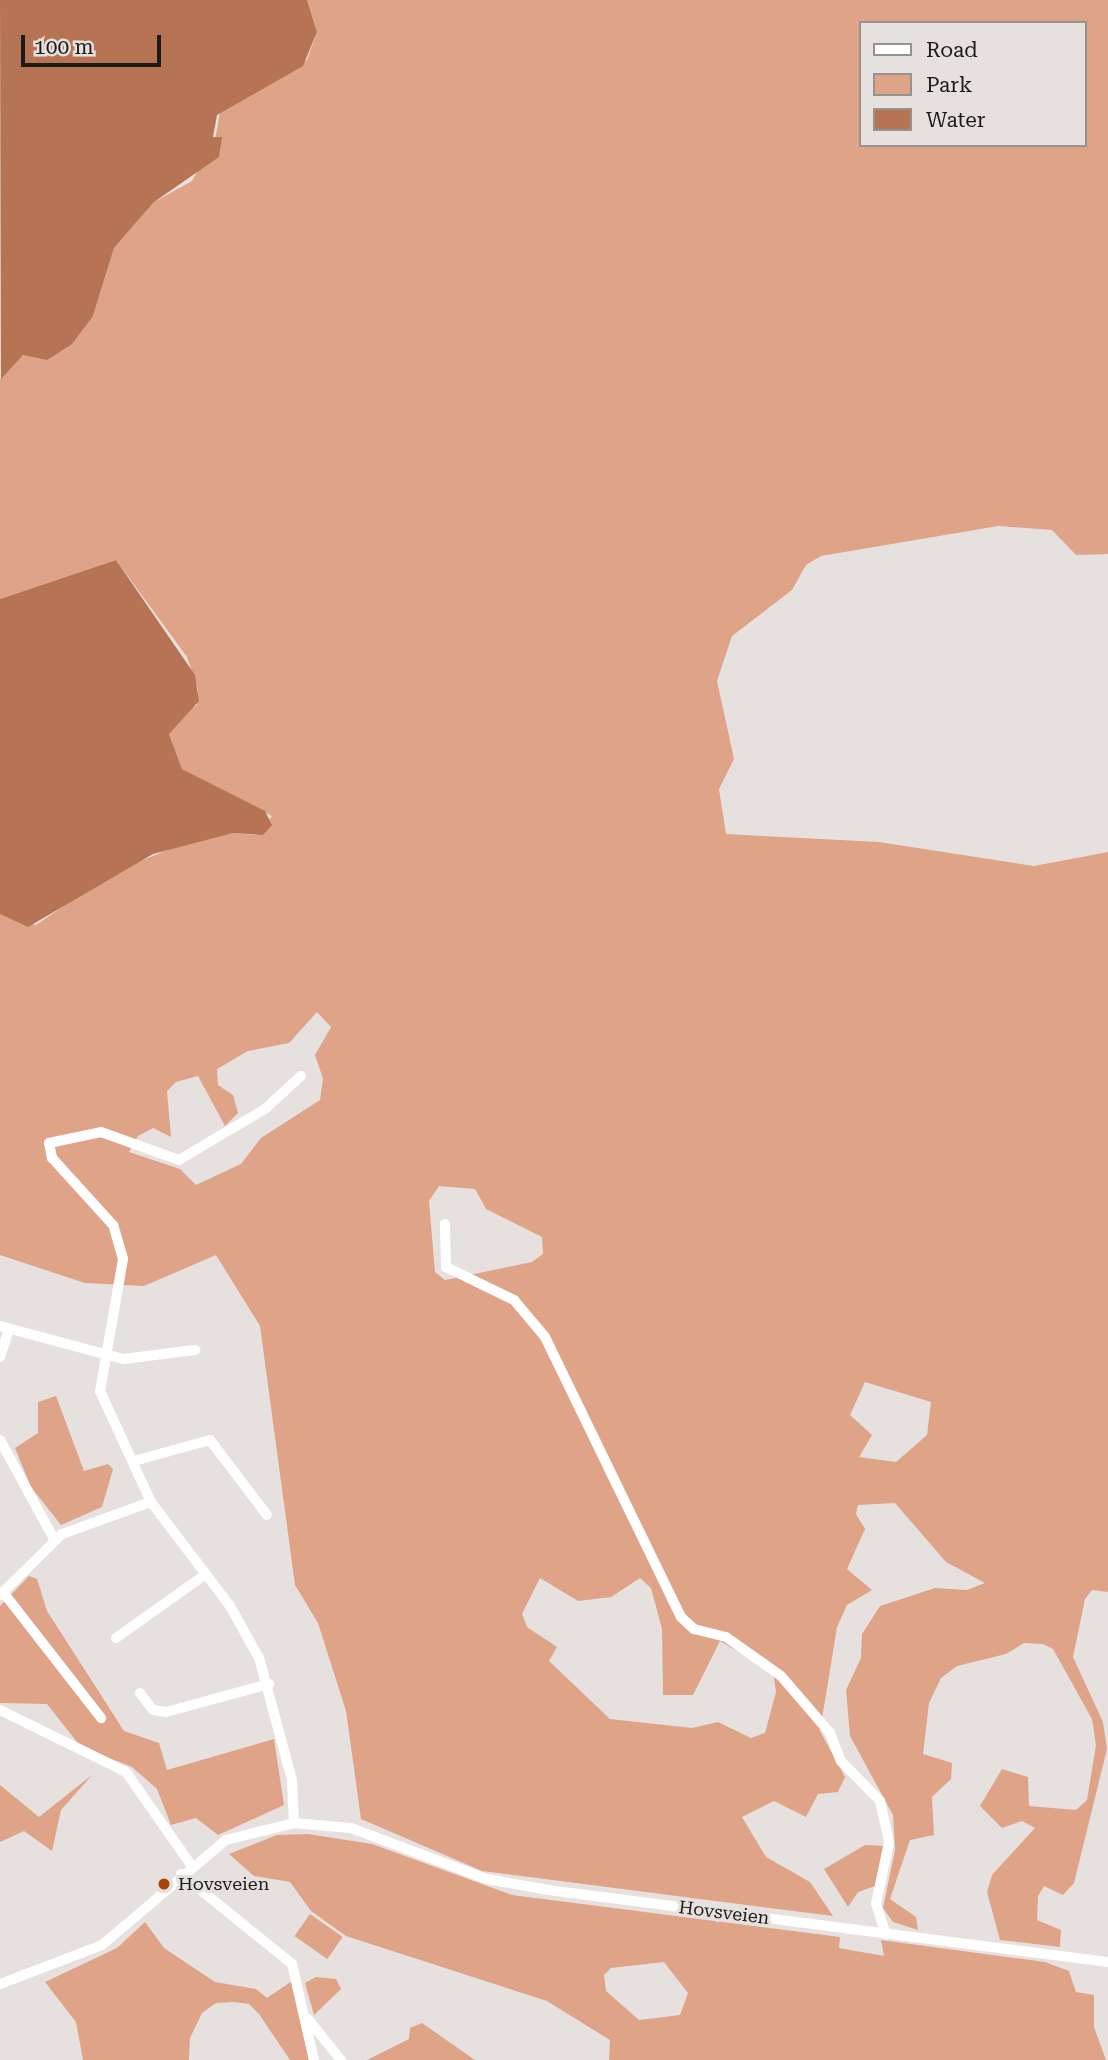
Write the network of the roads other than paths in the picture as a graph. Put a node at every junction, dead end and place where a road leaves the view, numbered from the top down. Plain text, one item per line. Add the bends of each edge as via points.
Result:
1 (301, 1076) dead end
2 (445, 1224) dead end
3 (5, 1327) edge
4 (195, 1350) dead end
5 (103, 1356) junction
6 (0, 1357) edge
7 (0, 1440) edge
8 (134, 1461) junction
9 (151, 1502) junction
10 (267, 1515) dead end
11 (54, 1539) junction
12 (206, 1574) junction
13 (1, 1593) edge
14 (116, 1638) dead end
15 (269, 1684) junction
16 (140, 1693) dead end
17 (0, 1710) edge
18 (102, 1718) dead end
19 (294, 1823) junction
20 (191, 1865) junction
21 (181, 1874) junction
22 (886, 1934) junction
23 (1108, 1962) edge
24 (0, 1984) edge
25 (307, 2019) junction
26 (324, 2037) junction
27 (312, 2043) junction
28 (314, 2060) edge
29 (341, 2060) edge

1 - 5 street via 265,1109 179,1160 101,1132 49,1143 52,1158 113,1225 123,1259
2 - 22 street via 446,1267 514,1300 545,1337 681,1617 690,1627 726,1637 781,1676 830,1733 841,1761 880,1801 889,1842 876,1905
3 - 5 street
3 - 6 street
4 - 5 street via 150,1360
5 - 8 street via 100,1391
7 - 11 street
8 - 9 street
8 - 10 street via 211,1440
9 - 11 street
9 - 12 street
11 - 13 street
12 - 14 street
12 - 15 street via 245,1630
13 - 18 street
15 - 16 street via 153,1710
15 - 19 street via 292,1780
17 - 20 street via 126,1772
19 - 20 street, Hovsveien via 226,1840
19 - 22 street, Hovsveien via 369,1833 486,1879
20 - 21 street, Hovsveien
21 - 24 street, Hovsveien via 96,1949
21 - 25 street via 285,1955
22 - 23 street, Hovsveien
25 - 26 street
25 - 27 street
26 - 27 street
26 - 29 street
27 - 28 street

